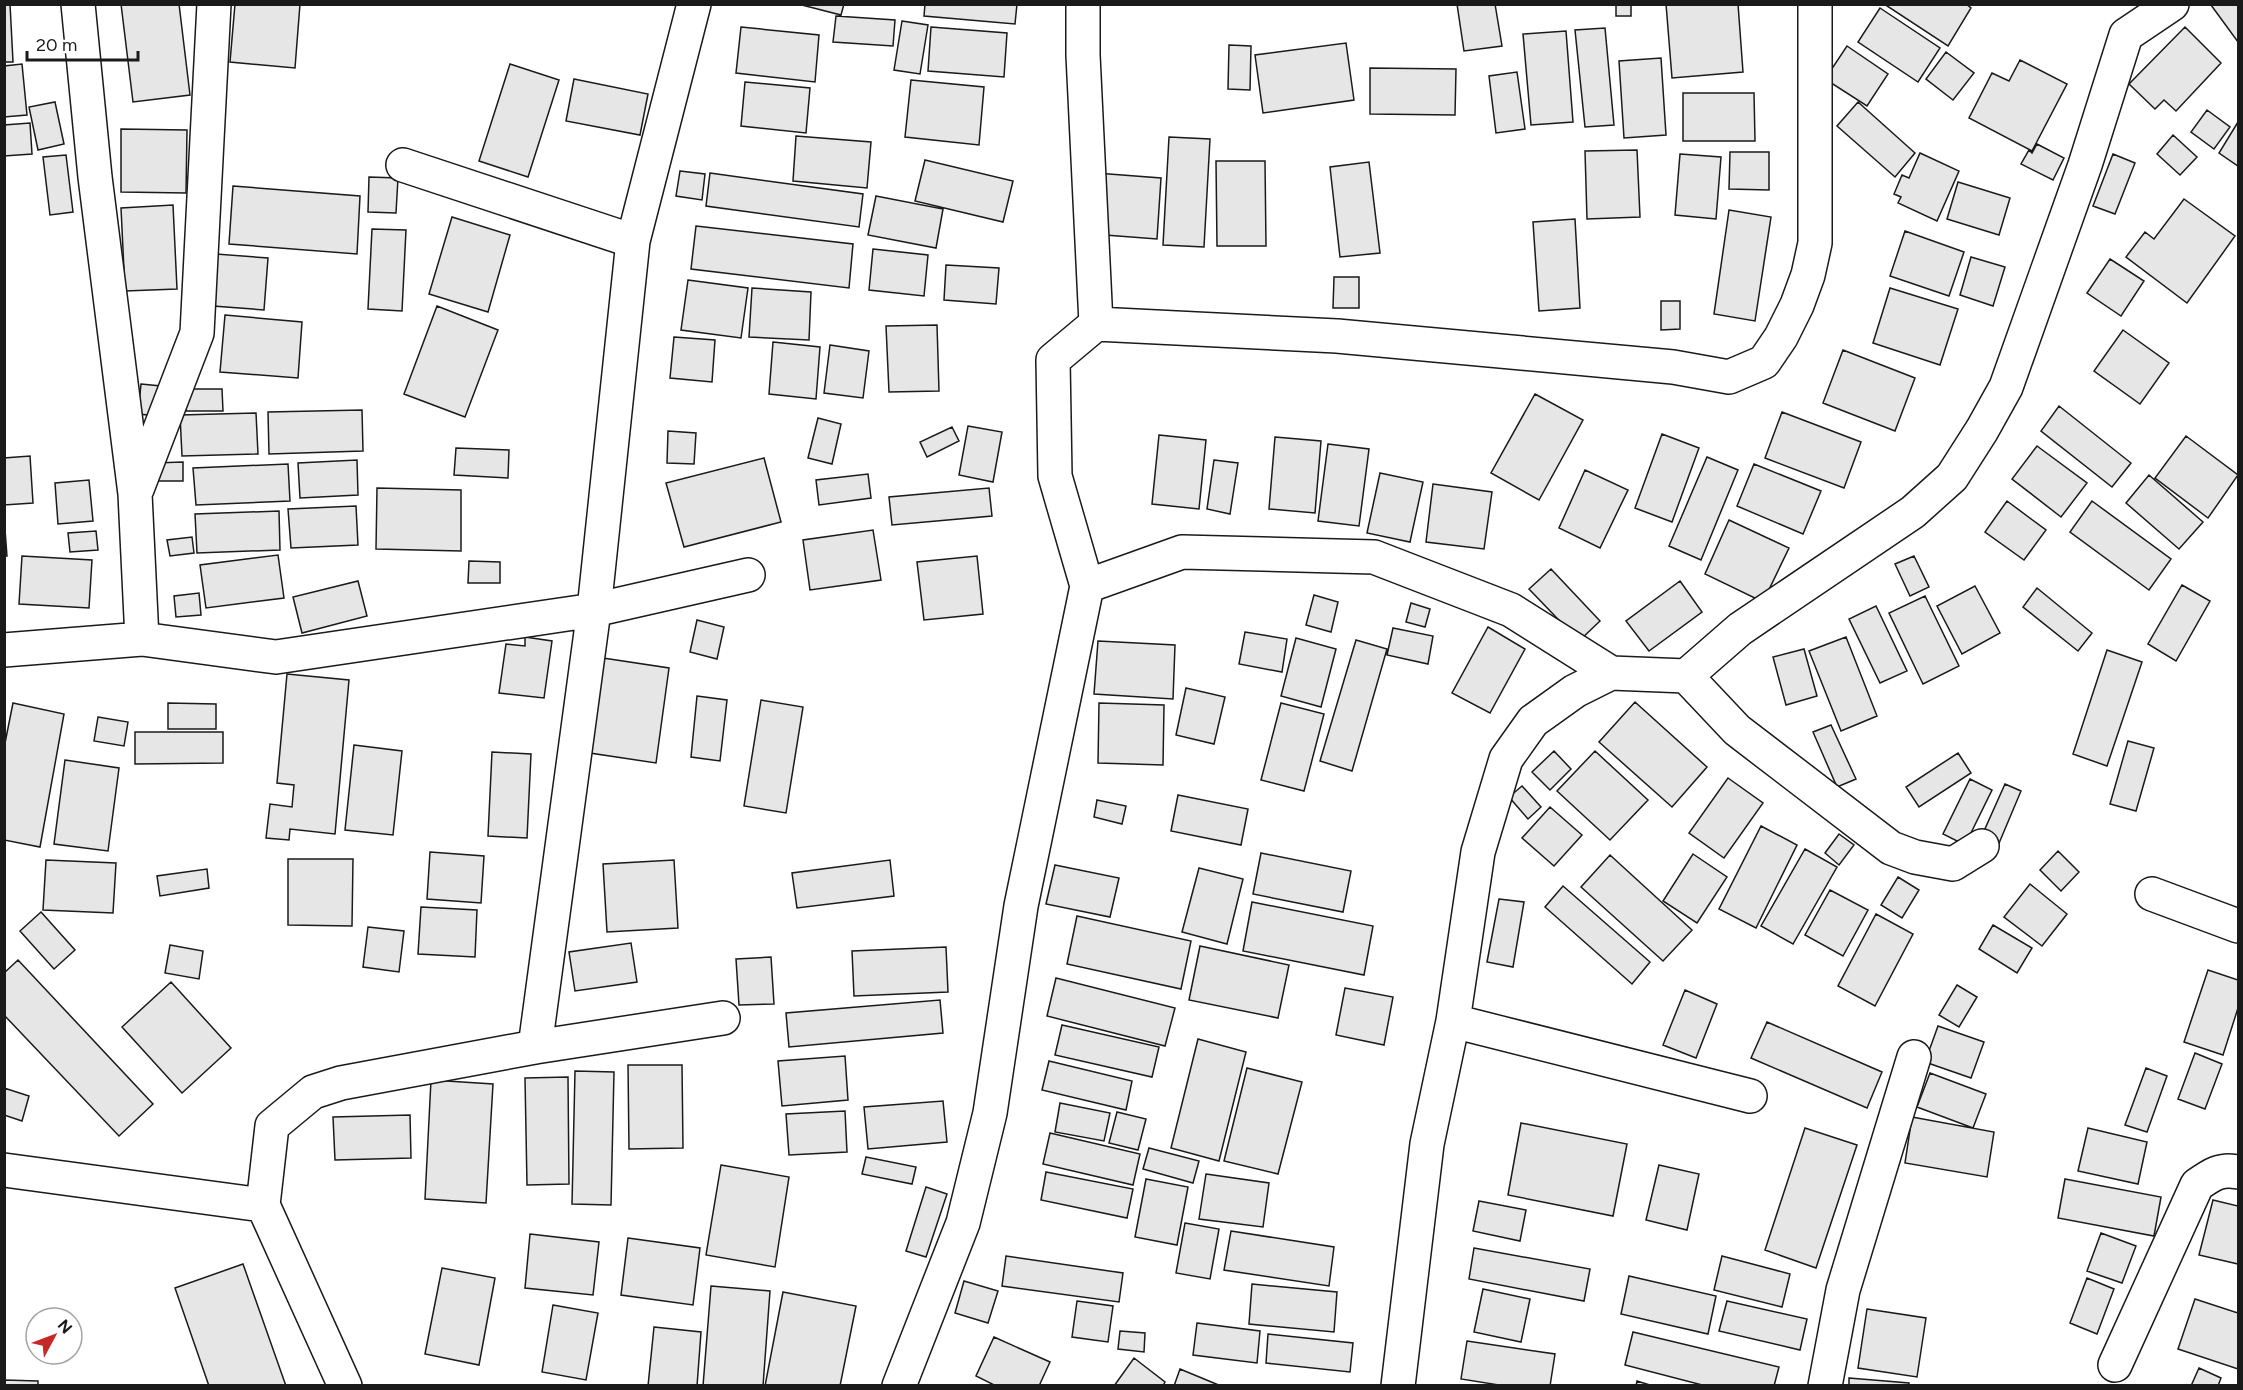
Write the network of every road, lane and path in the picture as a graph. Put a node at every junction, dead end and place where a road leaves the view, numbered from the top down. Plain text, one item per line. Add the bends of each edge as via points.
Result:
1 (78, 4) edge
2 (214, 4) edge
3 (694, 4) edge
4 (1083, 4) edge
5 (1815, 4) edge
6 (2172, 4) edge
7 (403, 165) dead end
8 (633, 241) junction
9 (1096, 324) junction
10 (135, 494) junction
11 (748, 575) dead end
12 (1087, 586) junction
13 (594, 610) junction
14 (142, 639) junction
15 (4, 650) edge
16 (1611, 673) junction
17 (1686, 675) junction
18 (1982, 846) dead end
19 (2152, 894) dead end
20 (2238, 926) edge
21 (723, 1018) dead end
22 (1453, 1022) junction
23 (535, 1047) junction
24 (1914, 1057) dead end
25 (1750, 1096) dead end
26 (4, 1170) edge
27 (2238, 1172) edge
28 (263, 1205) junction
29 (2115, 1365) dead end
30 (345, 1386) edge
31 (899, 1386) edge
32 (1398, 1386) edge
33 (1825, 1386) edge

1 - 10 street via 95,177
2 - 10 street via 197,333
3 - 8 street
4 - 9 street
5 - 9 street via 1815,243 1797,305 1764,362 1729,376 1673,367 1337,336
6 - 17 street via 2126,35 2006,387 1952,477 1913,512 1740,629
7 - 8 street
8 - 13 street
9 - 12 street via 1053,360 1055,476
10 - 14 street
11 - 13 street
12 - 16 street via 1182,552 1374,557 1511,610
12 - 31 street via 1021,906 990,1113 963,1223
13 - 14 street via 276,657
13 - 23 street
14 - 15 street
16 - 17 street
16 - 22 street via 1575,691 1533,721 1506,759 1478,852
17 - 18 street via 1737,730 1891,848 1953,864
19 - 20 street
21 - 23 street
22 - 25 street
22 - 32 street via 1427,1144
23 - 28 street via 342,1083 313,1092 272,1126
24 - 33 street via 1843,1290
26 - 28 street
27 - 29 street via 2215,1172 2197,1185
28 - 30 street

